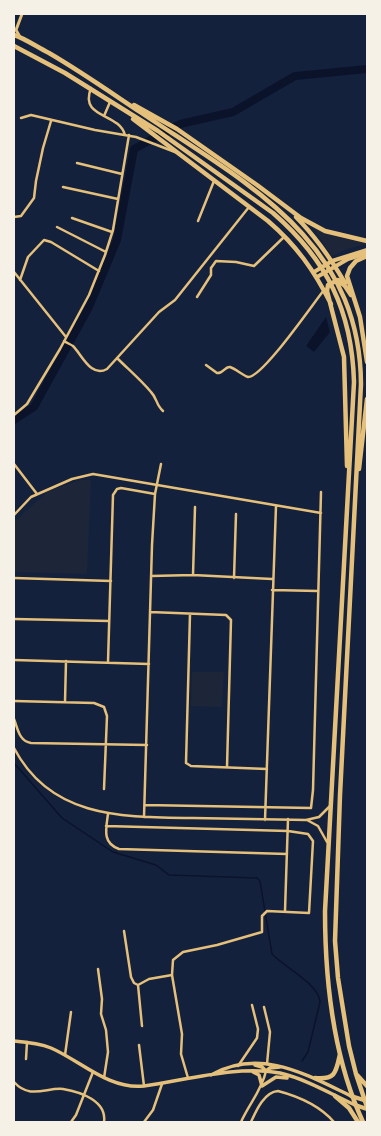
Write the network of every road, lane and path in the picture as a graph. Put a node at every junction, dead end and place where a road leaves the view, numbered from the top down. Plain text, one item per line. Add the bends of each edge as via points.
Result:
1 (22, 14) edge
2 (14, 35) edge
3 (20, 37) junction
4 (14, 46) edge
5 (91, 88) junction
6 (112, 93) junction
7 (110, 102) junction
8 (104, 116) junction
9 (21, 118) dead end
10 (51, 121) junction
11 (127, 135) junction
12 (180, 154) junction
13 (76, 163) dead end
14 (122, 174) junction
15 (214, 180) junction
16 (63, 187) dead end
17 (118, 199) junction
18 (281, 204) junction
19 (249, 207) junction
20 (14, 217) edge
21 (72, 218) dead end
22 (198, 221) dead end
23 (57, 227) dead end
24 (112, 232) junction
25 (285, 236) junction
26 (317, 239) junction
27 (367, 241) edge
28 (296, 247) junction
29 (367, 250) edge
30 (106, 252) junction
31 (367, 255) edge
32 (334, 263) junction
33 (99, 271) junction
34 (14, 272) edge
35 (314, 272) junction
36 (316, 277) junction
37 (20, 280) junction
38 (324, 290) junction
39 (351, 295) junction
40 (197, 297) dead end
41 (331, 304) junction
42 (66, 337) junction
43 (65, 342) junction
44 (117, 358) junction
45 (367, 362) edge
46 (206, 365) dead end
47 (367, 399) edge
48 (163, 411) dead end
49 (14, 415) edge
50 (14, 464) edge
51 (161, 464) dead end
52 (157, 484) junction
53 (321, 492) dead end
54 (37, 494) junction
55 (155, 494) junction
56 (348, 499) junction
57 (354, 500) junction
58 (276, 506) junction
59 (194, 507) dead end
60 (321, 513) junction
61 (14, 514) edge
62 (236, 514) dead end
63 (193, 575) junction
64 (151, 576) junction
65 (14, 578) edge
66 (234, 578) junction
67 (272, 579) junction
68 (111, 581) junction
69 (272, 590) junction
70 (318, 591) junction
71 (150, 612) junction
72 (190, 614) junction
73 (14, 619) edge
74 (109, 621) junction
75 (14, 660) edge
76 (66, 661) junction
77 (108, 662) junction
78 (149, 664) junction
79 (14, 701) edge
80 (65, 702) junction
81 (14, 719) edge
82 (106, 744) junction
83 (147, 745) junction
84 (14, 748) edge
85 (227, 767) junction
86 (267, 768) junction
87 (104, 789) dead end
88 (331, 804) junction
89 (145, 805) junction
90 (265, 808) junction
91 (108, 814) junction
92 (144, 818) junction
93 (288, 819) junction
94 (265, 820) junction
95 (306, 820) junction
96 (106, 826) junction
97 (288, 831) junction
98 (328, 844) junction
99 (287, 854) junction
100 (285, 911) junction
101 (124, 931) dead end
102 (98, 969) dead end
103 (172, 975) junction
104 (138, 985) junction
105 (252, 1005) dead end
106 (264, 1007) dead end
107 (71, 1012) dead end
108 (142, 1026) dead end
109 (14, 1041) edge
110 (27, 1042) junction
111 (139, 1045) dead end
112 (340, 1052) junction
113 (65, 1055) junction
114 (26, 1059) dead end
115 (249, 1064) junction
116 (267, 1064) junction
117 (238, 1066) junction
118 (287, 1067) junction
119 (252, 1071) junction
120 (266, 1071) junction
121 (93, 1072) junction
122 (356, 1074) junction
123 (210, 1075) junction
124 (104, 1078) junction
125 (296, 1078) junction
126 (315, 1078) junction
127 (188, 1080) junction
128 (14, 1082) edge
129 (162, 1084) junction
130 (144, 1086) junction
131 (262, 1086) junction
132 (367, 1086) edge
133 (83, 1095) junction
134 (335, 1096) junction
135 (352, 1096) junction
136 (366, 1101) edge
137 (355, 1105) junction
138 (367, 1108) edge
139 (71, 1122) edge
140 (104, 1122) edge
141 (144, 1122) edge
142 (242, 1122) edge
143 (251, 1122) edge
144 (334, 1122) edge
145 (358, 1122) edge
146 (364, 1122) edge

1 - 3 street via 16,30
2 - 3 highway
3 - 6 highway
4 - 5 highway
5 - 7 highway
5 - 8 street via 89,104
6 - 18 highway via 177,129
6 - 57 highway via 217,163 278,208 319,252 337,282 352,316 361,360
7 - 8 street
7 - 12 highway
7 - 56 highway via 165,136 273,213 312,254 331,284 339,300 350,338 354,382
8 - 11 street via 120,125
9 - 10 street via 31,115
10 - 11 street
10 - 20 street via 38,168 34,198 21,216
11 - 12 street
11 - 14 street
12 - 15 highway
13 - 14 street
14 - 17 street
15 - 19 highway
15 - 22 street
16 - 17 street
17 - 24 street
18 - 26 highway
18 - 27 highway via 325,231
19 - 25 highway
19 - 44 street via 175,300 159,312
21 - 24 street
23 - 30 street
24 - 30 street
25 - 28 highway
25 - 40 street via 259,264 254,266 216,261
26 - 28 highway via 319,250 312,257 305,255
26 - 32 highway
28 - 35 highway
29 - 32 main road
30 - 33 street
31 - 32 main road
31 - 39 highway via 356,261 348,272 347,280
32 - 35 main road
32 - 36 main road
32 - 39 highway
33 - 37 street via 44,240 28,256
33 - 42 street
34 - 37 street
35 - 36 highway
36 - 38 highway
37 - 42 street
38 - 41 highway
38 - 46 street via 269,361 254,376 248,377 230,367 216,374
39 - 41 highway via 342,282 334,281 328,288
39 - 45 highway via 364,334
41 - 56 highway via 344,357
42 - 43 street
43 - 44 street via 97,370 107,369
43 - 49 street via 27,404
44 - 48 street via 151,391
47 - 57 highway
50 - 54 street
51 - 52 street
52 - 54 street via 93,474 72,479
52 - 55 street
52 - 58 street
53 - 60 street
54 - 61 street
55 - 64 street
55 - 68 street via 121,488 114,492
56 - 88 highway
57 - 122 highway via 335,941 338,978
58 - 60 street
58 - 67 street
59 - 63 street
60 - 70 street
62 - 66 street
63 - 64 street
63 - 66 street
64 - 71 street
65 - 68 street
66 - 67 street
67 - 69 street
68 - 74 street
69 - 70 street
69 - 86 street
70 - 90 street via 312,804 311,808 307,809
71 - 72 street
71 - 78 street
72 - 85 street via 226,615 231,620
72 - 85 street via 186,763 191,766
73 - 74 street
74 - 77 street
75 - 76 street
76 - 77 street
76 - 80 street
77 - 78 street
78 - 83 street
79 - 80 street
80 - 82 street via 94,703 104,707 107,716
81 - 82 street via 20,736 27,742
82 - 83 street
82 - 87 street
83 - 89 street
84 - 91 street via 32,773 56,794 82,808
85 - 86 street
86 - 90 street
88 - 95 street via 319,817
88 - 98 highway
89 - 90 street
89 - 92 street
90 - 94 street
91 - 92 street
91 - 96 street
92 - 94 street
93 - 94 street
93 - 95 street
93 - 97 street
95 - 98 street via 318,826
96 - 97 street
96 - 99 street via 109,842 124,850
97 - 99 street
97 - 100 street via 308,834 313,842 309,913
98 - 112 highway via 325,947 332,1012
99 - 100 street
100 - 103 street via 266,912 262,918 262,932 183,952 174,960
101 - 104 street via 131,977
102 - 124 street via 102,999 100,1014 106,1030 108,1052
103 - 104 street via 149,979
103 - 127 street via 182,1034 181,1054
104 - 108 street
105 - 117 street via 258,1028 257,1038
106 - 116 street via 270,1032
107 - 113 street
109 - 110 main road
110 - 113 main road via 42,1045
110 - 114 street
111 - 130 street
112 - 126 highway via 335,1073 324,1079
112 - 135 highway
113 - 121 main road
115 - 116 main road
115 - 117 main road
115 - 120 main road via 262,1067
116 - 118 main road
117 - 123 main road
118 - 120 main road via 270,1068
118 - 126 main road
119 - 120 main road
119 - 123 main road
119 - 131 main road via 259,1075
120 - 125 main road
120 - 131 street
121 - 124 main road
121 - 133 street
122 - 132 highway
122 - 136 highway
123 - 127 main road
124 - 130 main road via 122,1086
125 - 131 main road via 276,1077
125 - 134 main road
126 - 135 main road
127 - 129 main road
128 - 133 street via 22,1088 39,1092 62,1089
129 - 130 main road
129 - 141 street via 152,1110
131 - 142 street via 246,1110
133 - 139 street via 76,1116
133 - 140 street via 98,1103 105,1114
134 - 137 main road
134 - 145 highway via 349,1108
135 - 136 main road
135 - 137 highway
136 - 138 highway
137 - 138 main road
137 - 146 highway
143 - 144 street via 266,1096 278,1091 316,1107

